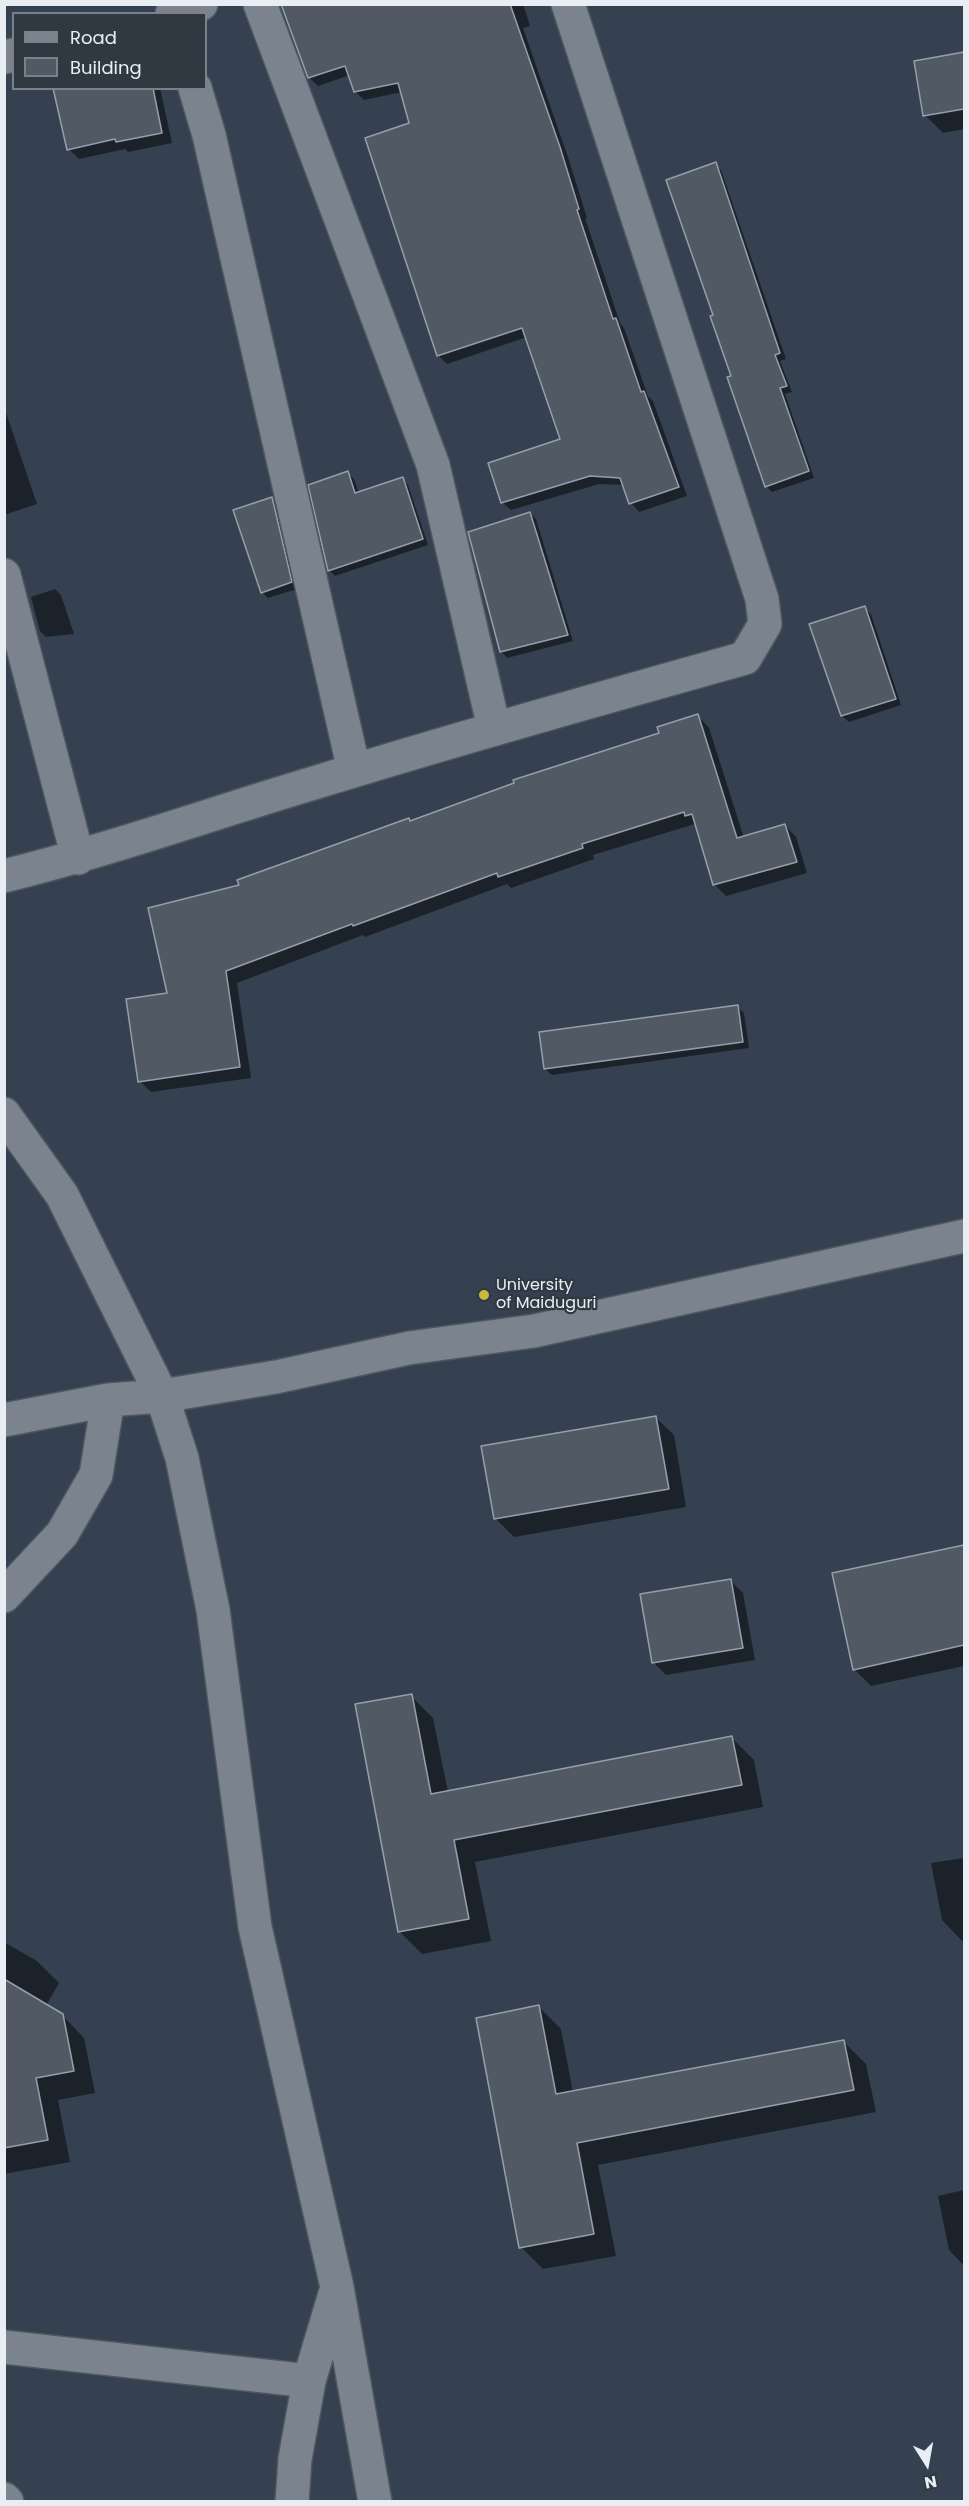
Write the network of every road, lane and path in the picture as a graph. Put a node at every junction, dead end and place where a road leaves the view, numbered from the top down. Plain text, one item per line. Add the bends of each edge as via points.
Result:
1 (201, 4) edge
2 (260, 4) edge
3 (568, 4) edge
4 (176, 12) edge
5 (196, 90) edge
6 (4, 574) edge
7 (494, 728) junction
8 (354, 770) junction
9 (78, 858) junction
10 (4, 876) edge
11 (4, 1114) edge
12 (964, 1236) edge
13 (162, 1396) junction
14 (108, 1400) junction
15 (4, 1420) edge
16 (4, 1596) edge
17 (337, 2287) junction
18 (4, 2346) edge
19 (309, 2380) junction
20 (292, 2502) edge
21 (375, 2502) edge

1 - 4 street
2 - 7 street via 433,465
3 - 7 street via 762,599 765,624 745,658
5 - 8 street via 212,147
6 - 9 street
7 - 8 street
8 - 9 street
9 - 10 street
11 - 13 street via 62,1195
12 - 13 street via 534,1330 409,1348 276,1377
13 - 14 street
13 - 17 street via 182,1458 213,1610 255,1927
14 - 15 street
14 - 16 street via 96,1475 62,1533
17 - 19 street
17 - 21 street
18 - 19 street
19 - 20 street

